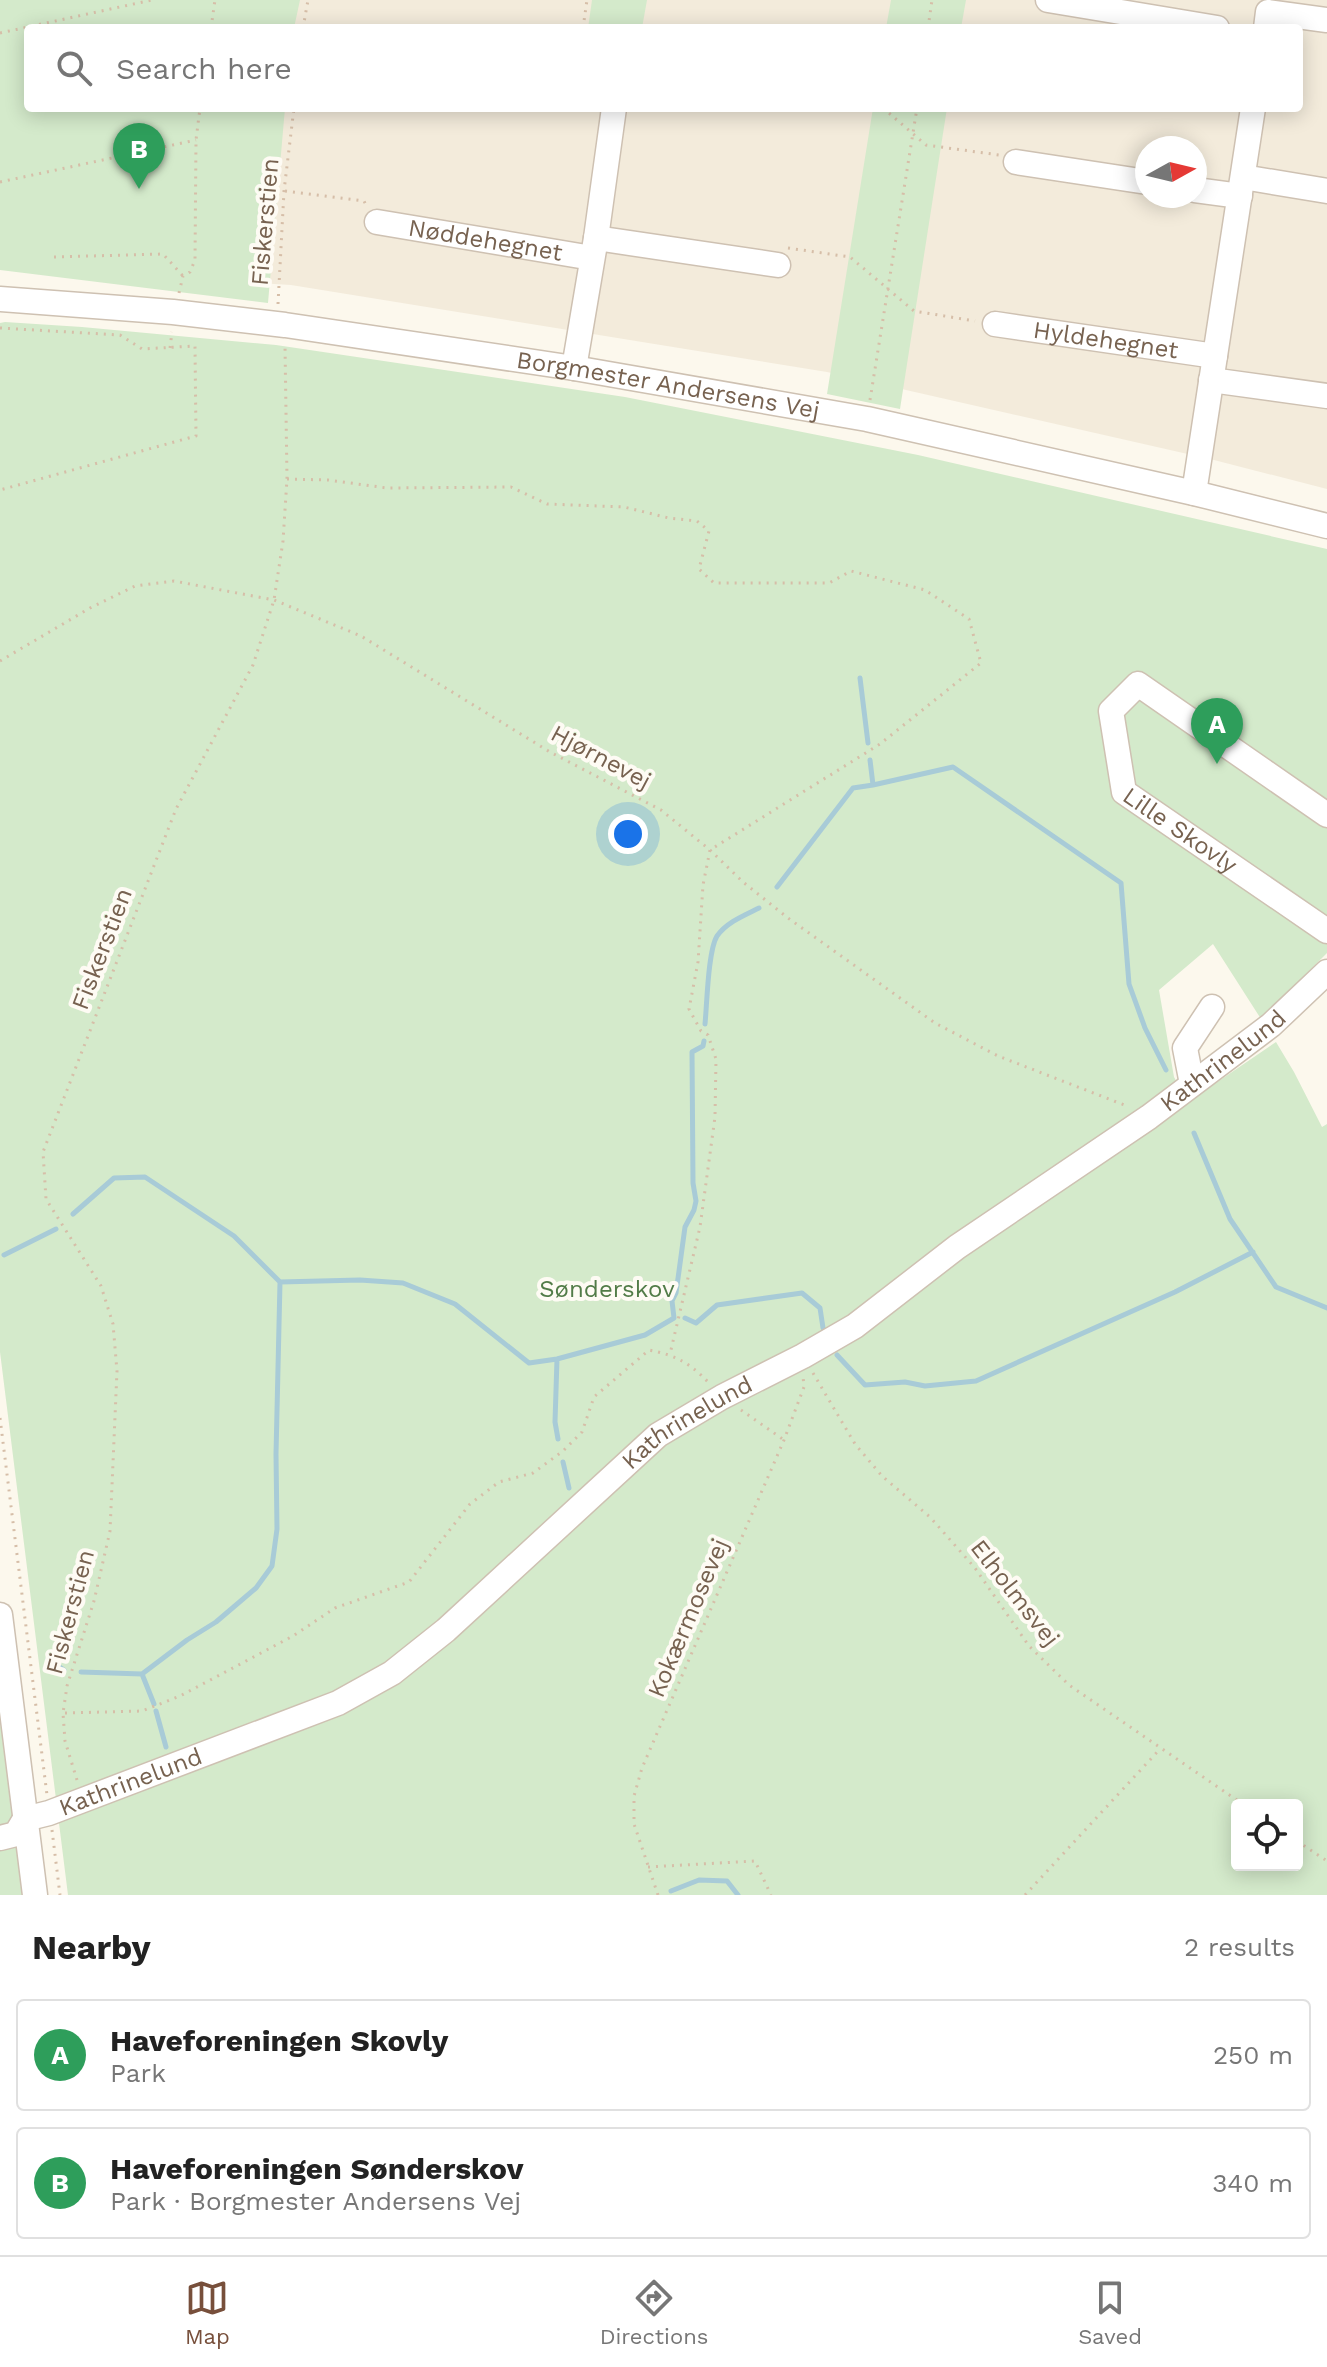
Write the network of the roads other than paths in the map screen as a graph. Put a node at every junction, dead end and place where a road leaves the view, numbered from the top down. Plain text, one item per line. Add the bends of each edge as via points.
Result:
1 (1048, 0) edge
2 (1327, 20) edge
3 (1193, 24) edge
4 (1266, 24) edge
5 (613, 112) edge
6 (1252, 112) edge
7 (1016, 162) road end
8 (1135, 180) edge
9 (1241, 187) junction
10 (1207, 189) edge
11 (1327, 191) edge
12 (377, 222) road end
13 (594, 248) junction
14 (778, 265) road end
15 (0, 299) edge
16 (995, 324) road end
17 (574, 368) junction
18 (1213, 368) junction
19 (1327, 396) edge
20 (1194, 493) junction
21 (1327, 526) edge
22 (1327, 815) edge
23 (1327, 931) edge
24 (1327, 972) edge
25 (1212, 1007) dead end
26 (1192, 1084) junction
27 (0, 1615) edge
28 (25, 1819) junction
29 (0, 1838) edge
30 (35, 1895) edge

1 - 3 street
2 - 4 street via 1268,12
5 - 13 street, Nøddehegnet
6 - 9 street
7 - 8 street
9 - 10 street
9 - 11 street
9 - 18 street
12 - 13 street, Nøddehegnet
13 - 14 street, Nøddehegnet
13 - 17 street, Nøddehegnet
15 - 17 street, Borgmester Andersens Vej via 285,325
16 - 18 street, Hyldehegnet
17 - 20 street, Borgmester Andersens Vej via 867,419
18 - 19 street, Hyldehegnet
18 - 20 street
20 - 21 street, Borgmester Andersens Vej
22 - 23 street, Lille Skovly via 1138,684 1111,711 1124,792
24 - 26 street, Kathrinelund via 1271,1025
25 - 26 street via 1185,1048
26 - 28 street, Kathrinelund via 957,1247 855,1326 658,1435 392,1673 338,1703
27 - 28 street
28 - 29 street via 16,1834
28 - 30 street

